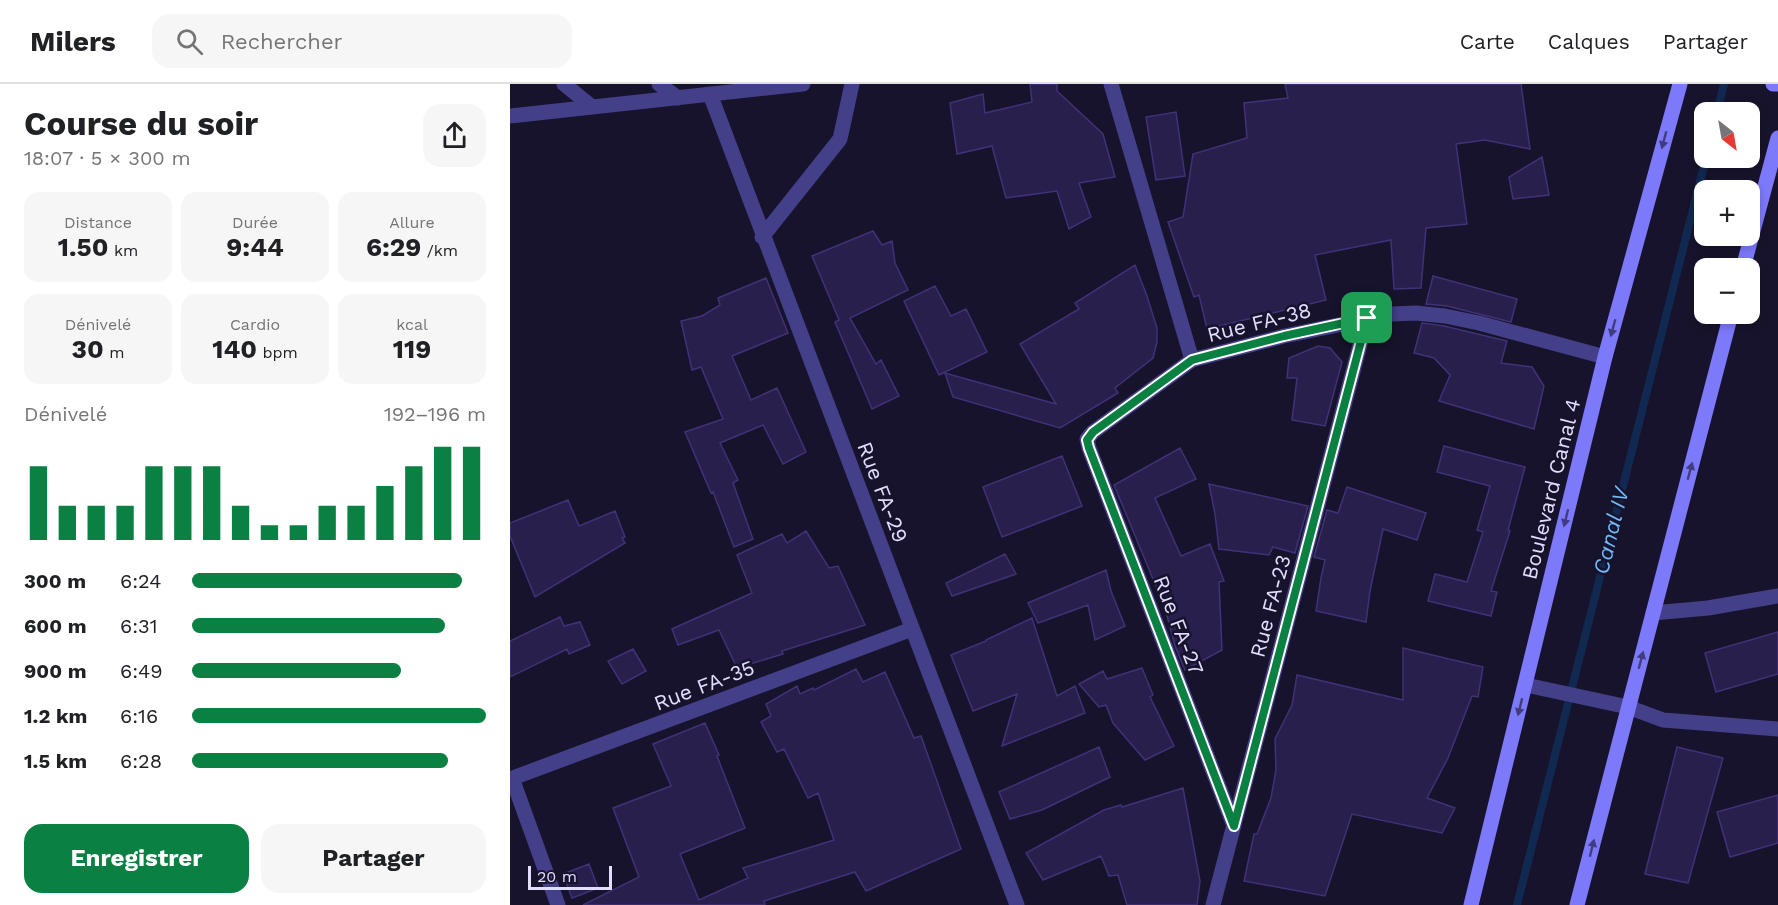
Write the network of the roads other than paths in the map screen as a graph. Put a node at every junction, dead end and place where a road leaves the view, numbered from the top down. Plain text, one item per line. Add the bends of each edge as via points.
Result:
1 (564, 84) edge
2 (659, 84) edge
3 (803, 84) edge
4 (852, 84) edge
5 (1112, 84) edge
6 (1680, 84) edge
7 (1773, 84) edge
8 (1778, 84) edge
9 (710, 94) junction
10 (678, 98) junction
11 (591, 106) junction
12 (510, 116) edge
13 (1778, 138) edge
14 (762, 237) junction
15 (1746, 258) edge
16 (1367, 318) junction
17 (1728, 324) edge
18 (1605, 357) junction
19 (1192, 360) junction
20 (1087, 440) joint
21 (1778, 596) edge
22 (1653, 613) junction
23 (912, 628) junction
24 (1526, 685) junction
25 (1628, 707) junction
26 (1778, 729) edge
27 (511, 778) edge
28 (1234, 826) junction
29 (558, 905) edge
30 (1017, 905) edge
31 (1213, 905) edge
32 (1471, 905) edge
33 (1577, 905) edge

1 - 11 street
2 - 10 street
3 - 9 street
4 - 14 street via 840,139
5 - 19 street
6 -> 18 main road, Boulevard Canal 4
7 - 8 main road
9 - 10 street
9 - 14 street, Rue FA-29
10 - 11 street
11 - 12 street
13 - 15 main road
14 - 23 street, Rue FA-29
16 - 18 street, Rue FA-38 via 1408,313 1445,316
16 - 19 street, Rue FA-38
16 - 28 street, Rue FA-23
22 -> 17 main road
18 -> 24 main road, Boulevard Canal 4
19 - 20 street, Rue FA-38
20 - 28 street, Rue FA-27
21 - 22 street
25 -> 22 main road
23 - 27 street, Rue FA-35
23 - 30 street, Rue FA-29
24 - 25 street
24 -> 32 main road, Boulevard Canal 4
25 - 26 street via 1663,720
33 -> 25 main road
27 - 29 street
28 - 31 street, Rue FA-23

